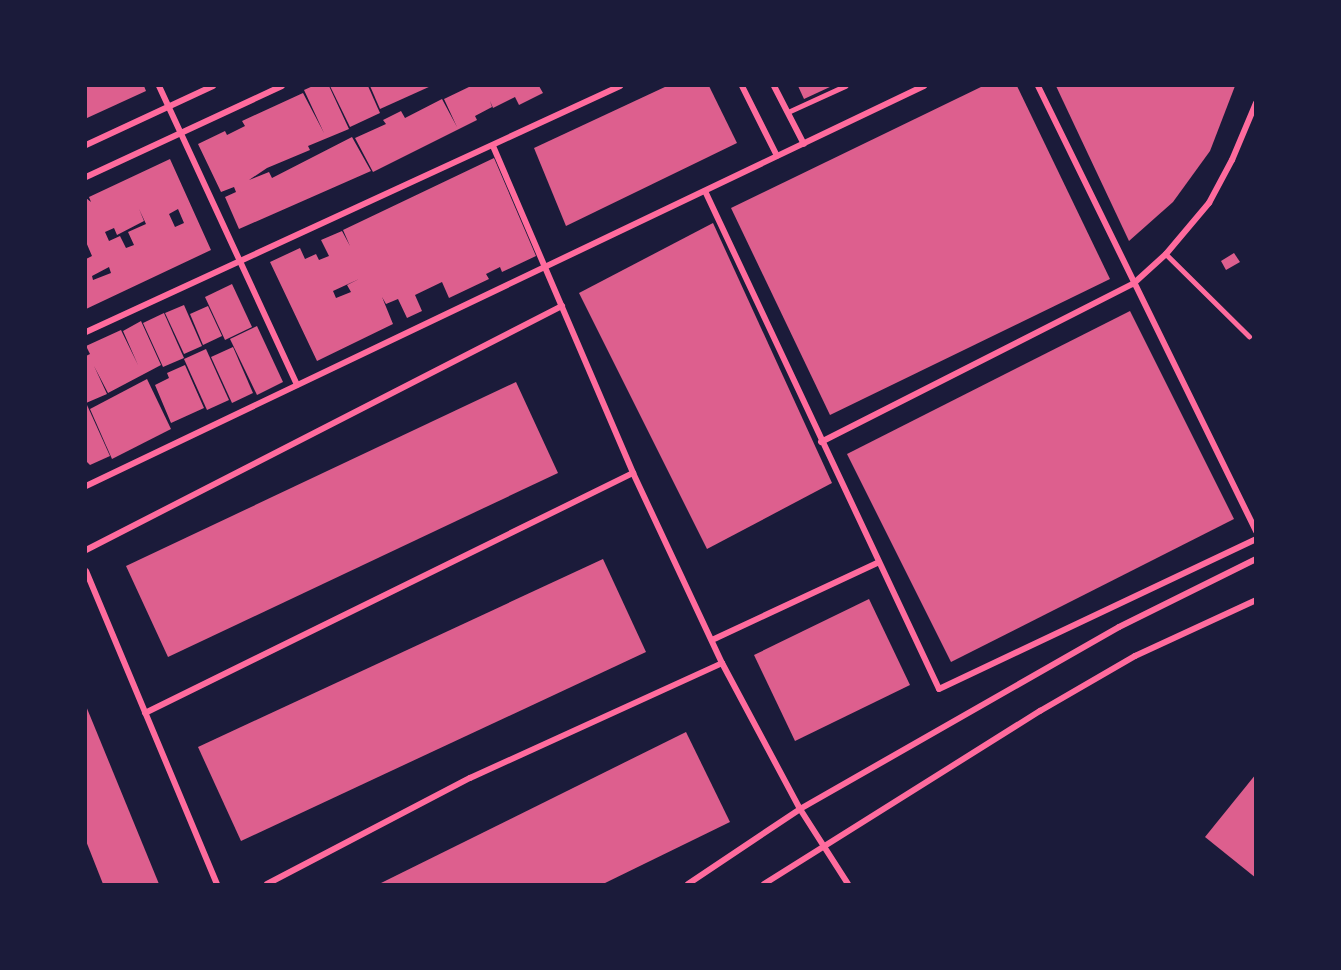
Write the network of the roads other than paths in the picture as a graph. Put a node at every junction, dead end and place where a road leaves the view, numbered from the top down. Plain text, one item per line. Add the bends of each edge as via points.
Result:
1 (159, 86) edge
2 (213, 86) edge
3 (282, 86) edge
4 (620, 86) edge
5 (742, 86) edge
6 (774, 86) edge
7 (845, 86) edge
8 (924, 86) edge
9 (1038, 86) edge
10 (1256, 103) edge
11 (168, 106) junction
12 (788, 112) junction
13 (180, 132) junction
14 (804, 144) junction
15 (86, 145) edge
16 (493, 146) junction
17 (777, 156) junction
18 (86, 177) edge
19 (705, 191) junction
20 (1166, 254) junction
21 (241, 263) junction
22 (546, 266) junction
23 (1133, 284) junction
24 (562, 306) junction
25 (86, 332) edge
26 (1249, 336) dead end
27 (297, 385) junction
28 (821, 442) junction
29 (633, 473) junction
30 (86, 486) edge
31 (1256, 531) edge
32 (1256, 539) edge
33 (86, 550) edge
34 (1256, 559) edge
35 (879, 562) junction
36 (86, 571) edge
37 (1256, 600) edge
38 (712, 640) junction
39 (722, 663) junction
40 (145, 713) junction
41 (800, 809) junction
42 (823, 845) junction
43 (217, 885) edge
44 (267, 885) edge
45 (688, 885) edge
46 (764, 885) edge
47 (848, 885) edge

1 - 11 street
2 - 11 street
3 - 13 street
4 - 16 street
5 - 17 street
6 - 12 street
7 - 12 lane
8 - 14 street
9 - 23 street
10 - 20 street via 1209,203
11 - 13 street
11 - 15 street
12 - 14 street
13 - 18 street
13 - 21 street
14 - 17 street
16 - 21 street
16 - 22 street
17 - 19 street
19 - 22 street
19 - 28 street
20 - 23 street
20 - 26 lane
21 - 25 street
21 - 27 street
22 - 24 street
22 - 27 street
23 - 28 street
23 - 31 street
24 - 29 street
24 - 33 street
27 - 30 street
28 - 35 street
29 - 38 street
29 - 40 street
32 - 35 street via 939,689
34 - 41 street via 1119,627
35 - 38 street
36 - 40 street
37 - 42 street via 1135,656
38 - 39 street
39 - 41 street
39 - 44 street via 470,778
40 - 43 street
41 - 42 street
41 - 45 street
42 - 46 street
42 - 47 street

